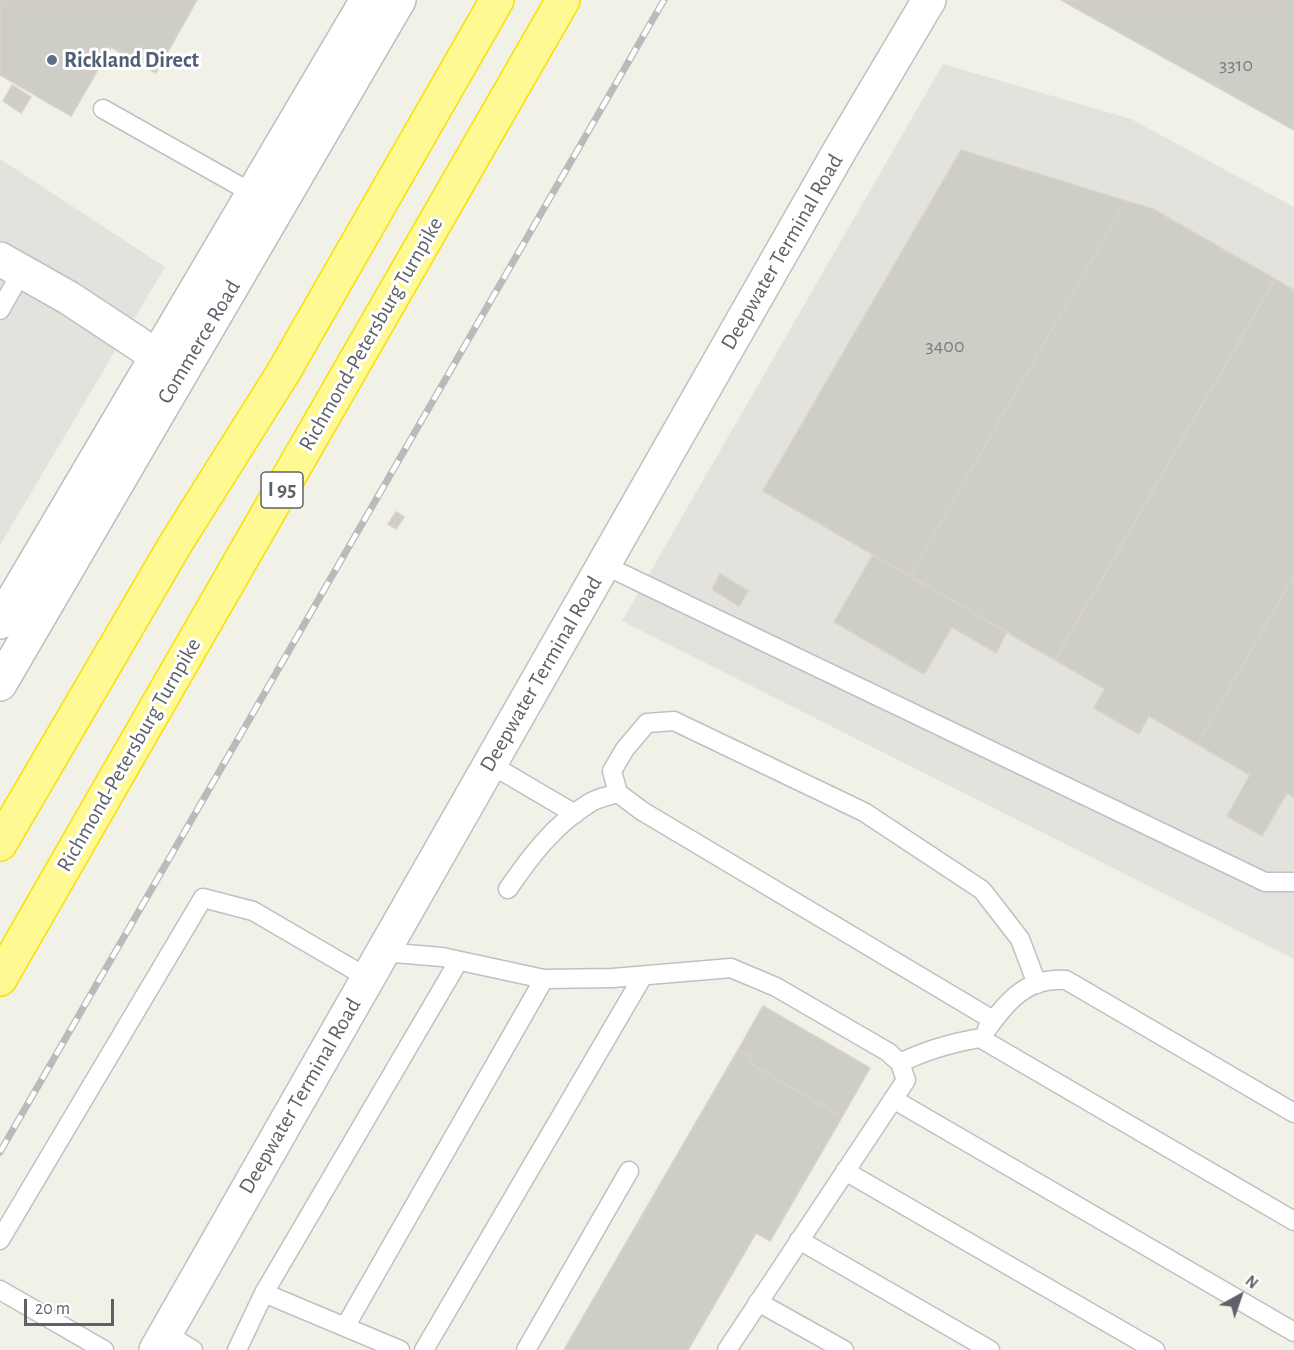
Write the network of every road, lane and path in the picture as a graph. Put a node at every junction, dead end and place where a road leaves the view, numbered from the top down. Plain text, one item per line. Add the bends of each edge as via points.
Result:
1 (367, 0) edge
2 (399, 0) edge
3 (497, 0) edge
4 (563, 0) edge
5 (929, 0) edge
6 (103, 109) dead end
7 (265, 201) junction
8 (11, 265) edge
9 (0, 310) edge
10 (168, 364) junction
11 (604, 564) junction
12 (0, 622) edge
13 (0, 684) edge
14 (490, 764) junction
15 (618, 793) junction
16 (575, 814) junction
17 (0, 844) edge
18 (1294, 882) edge
19 (508, 889) dead end
20 (458, 962) junction
21 (375, 965) junction
22 (644, 976) junction
23 (0, 979) edge
24 (544, 979) junction
25 (1037, 984) junction
26 (993, 1020) junction
27 (980, 1038) junction
28 (900, 1063) junction
29 (893, 1099) junction
30 (1294, 1113) edge
31 (629, 1171) dead end
32 (845, 1171) junction
33 (1294, 1221) edge
34 (0, 1240) edge
35 (799, 1240) junction
36 (0, 1290) edge
37 (264, 1293) junction
38 (758, 1302) junction
39 (345, 1327) junction
40 (1294, 1332) edge
41 (160, 1342) edge
42 (104, 1350) edge
43 (193, 1350) edge
44 (237, 1350) edge
45 (400, 1350) edge
46 (423, 1350) edge
47 (526, 1350) edge
48 (728, 1350) edge
49 (844, 1350) edge
50 (990, 1350) edge
51 (1155, 1350) edge

1 - 7 street, Commerce Road
2 - 7 street, Commerce Road
3 - 17 highway via 283,373 176,543
4 - 23 highway, Richmond-Petersburg Turnpike / I 95
5 - 11 street, Deepwater Terminal Road
6 - 7 lane
7 - 10 street, Commerce Road
8 - 9 lane
8 - 10 street via 69,298
10 - 12 street, Commerce Road
10 - 13 street, Commerce Road
11 - 14 street, Deepwater Terminal Road
11 - 18 lane via 1265,882
14 - 16 lane
14 - 21 street, Deepwater Terminal Road
15 - 16 lane via 589,803
15 - 25 lane via 612,771 625,748 647,723 674,721 864,812 982,890 1020,939
15 - 26 lane
16 - 19 lane via 536,849
20 - 21 lane via 442,957
20 - 24 lane
20 - 37 lane
21 - 34 lane via 253,911 203,897
21 - 41 street, Deepwater Terminal Road
22 - 24 lane
22 - 28 lane via 730,968 776,987 888,1052
22 - 46 lane
24 - 39 lane
25 - 26 lane via 1012,996
25 - 30 lane via 1066,980
26 - 27 lane
27 - 28 lane via 951,1042
27 - 33 lane
28 - 29 lane via 906,1080
29 - 32 lane
29 - 40 lane
31 - 47 lane
32 - 35 lane
32 - 51 lane
35 - 38 lane
35 - 50 lane
36 - 42 lane
37 - 39 lane
37 - 44 lane
38 - 48 lane
38 - 49 lane
39 - 45 lane
41 - 43 lane

